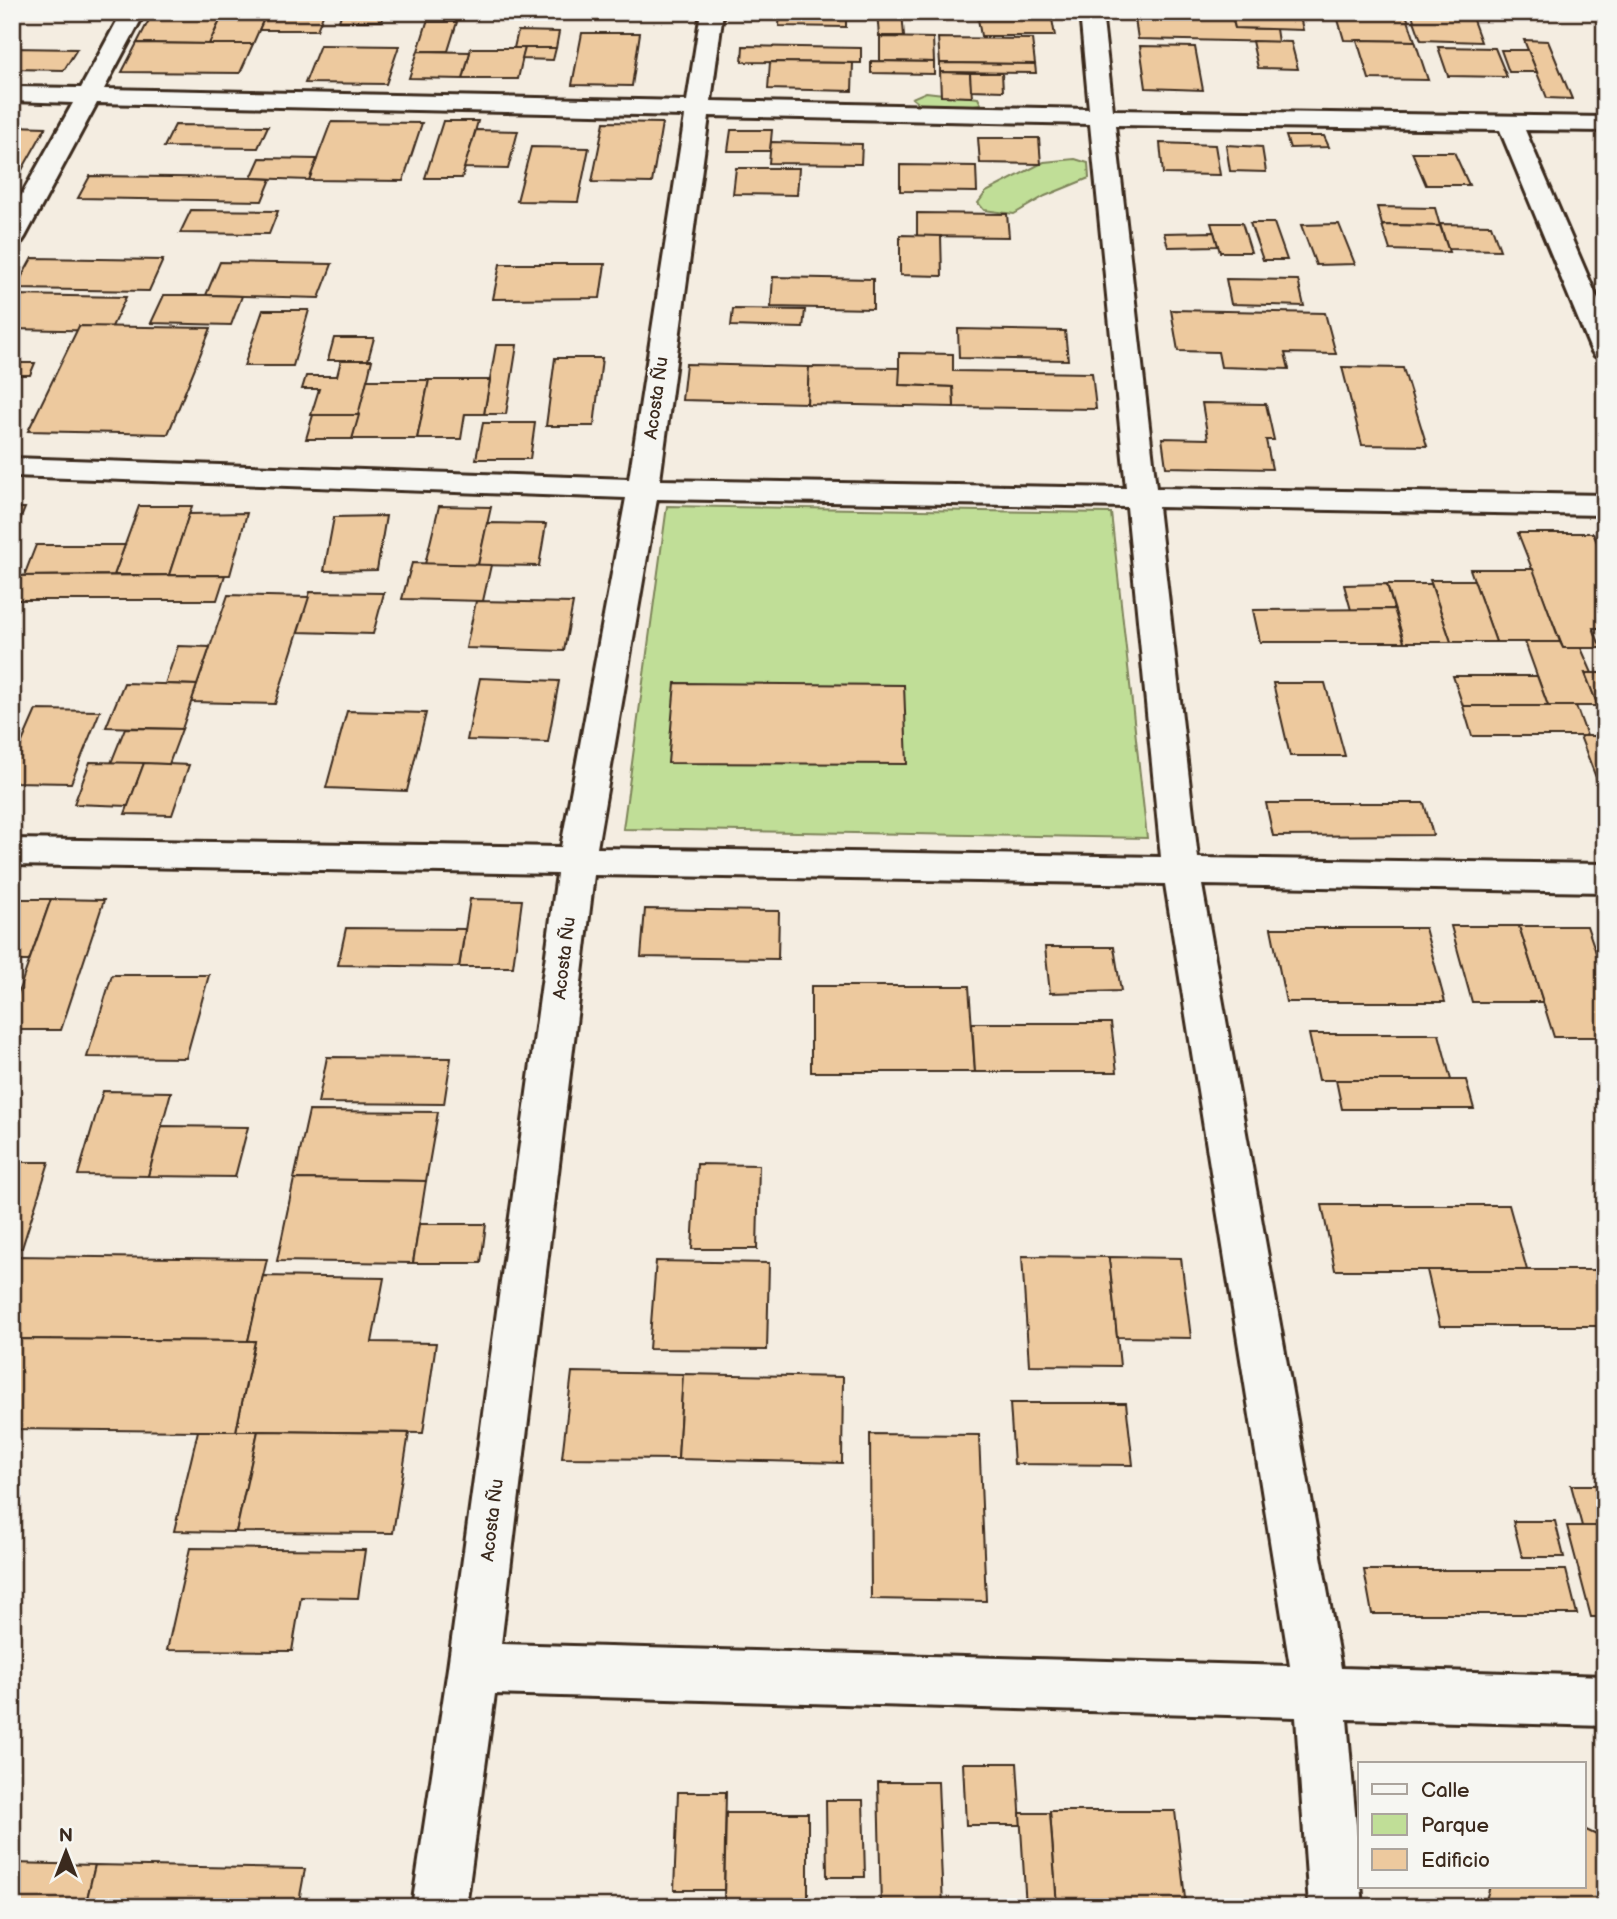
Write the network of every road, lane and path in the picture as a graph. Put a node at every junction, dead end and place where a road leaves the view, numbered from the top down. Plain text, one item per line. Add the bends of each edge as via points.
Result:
1 (134, 12) edge
2 (712, 12) edge
3 (1091, 12) edge
4 (12, 94) edge
5 (88, 97) junction
6 (697, 109) junction
7 (1102, 117) junction
8 (1509, 122) junction
9 (1605, 124) edge
10 (12, 237) edge
11 (1605, 350) edge
12 (12, 467) edge
13 (643, 489) junction
14 (1141, 495) junction
15 (1605, 505) edge
16 (12, 852) edge
17 (577, 860) junction
18 (1181, 870) junction
19 (1605, 878) edge
20 (473, 1668) junction
21 (1320, 1692) junction
22 (1605, 1701) edge
23 (439, 1907) edge
24 (1336, 1907) edge

1 - 5 street
2 - 6 street, Acosta Ñu
3 - 7 street
4 - 5 street
5 - 6 street
5 - 10 street
6 - 7 street
6 - 13 street, Acosta Ñu
7 - 8 street
7 - 14 street
8 - 9 street
8 - 11 street
12 - 13 street
13 - 14 street
13 - 17 street, Acosta Ñu
14 - 15 street
14 - 18 street
16 - 17 street
17 - 18 street
17 - 20 street, Acosta Ñu
18 - 19 street
18 - 21 street
20 - 21 street
20 - 23 street, Acosta Ñu
21 - 22 street
21 - 24 street

